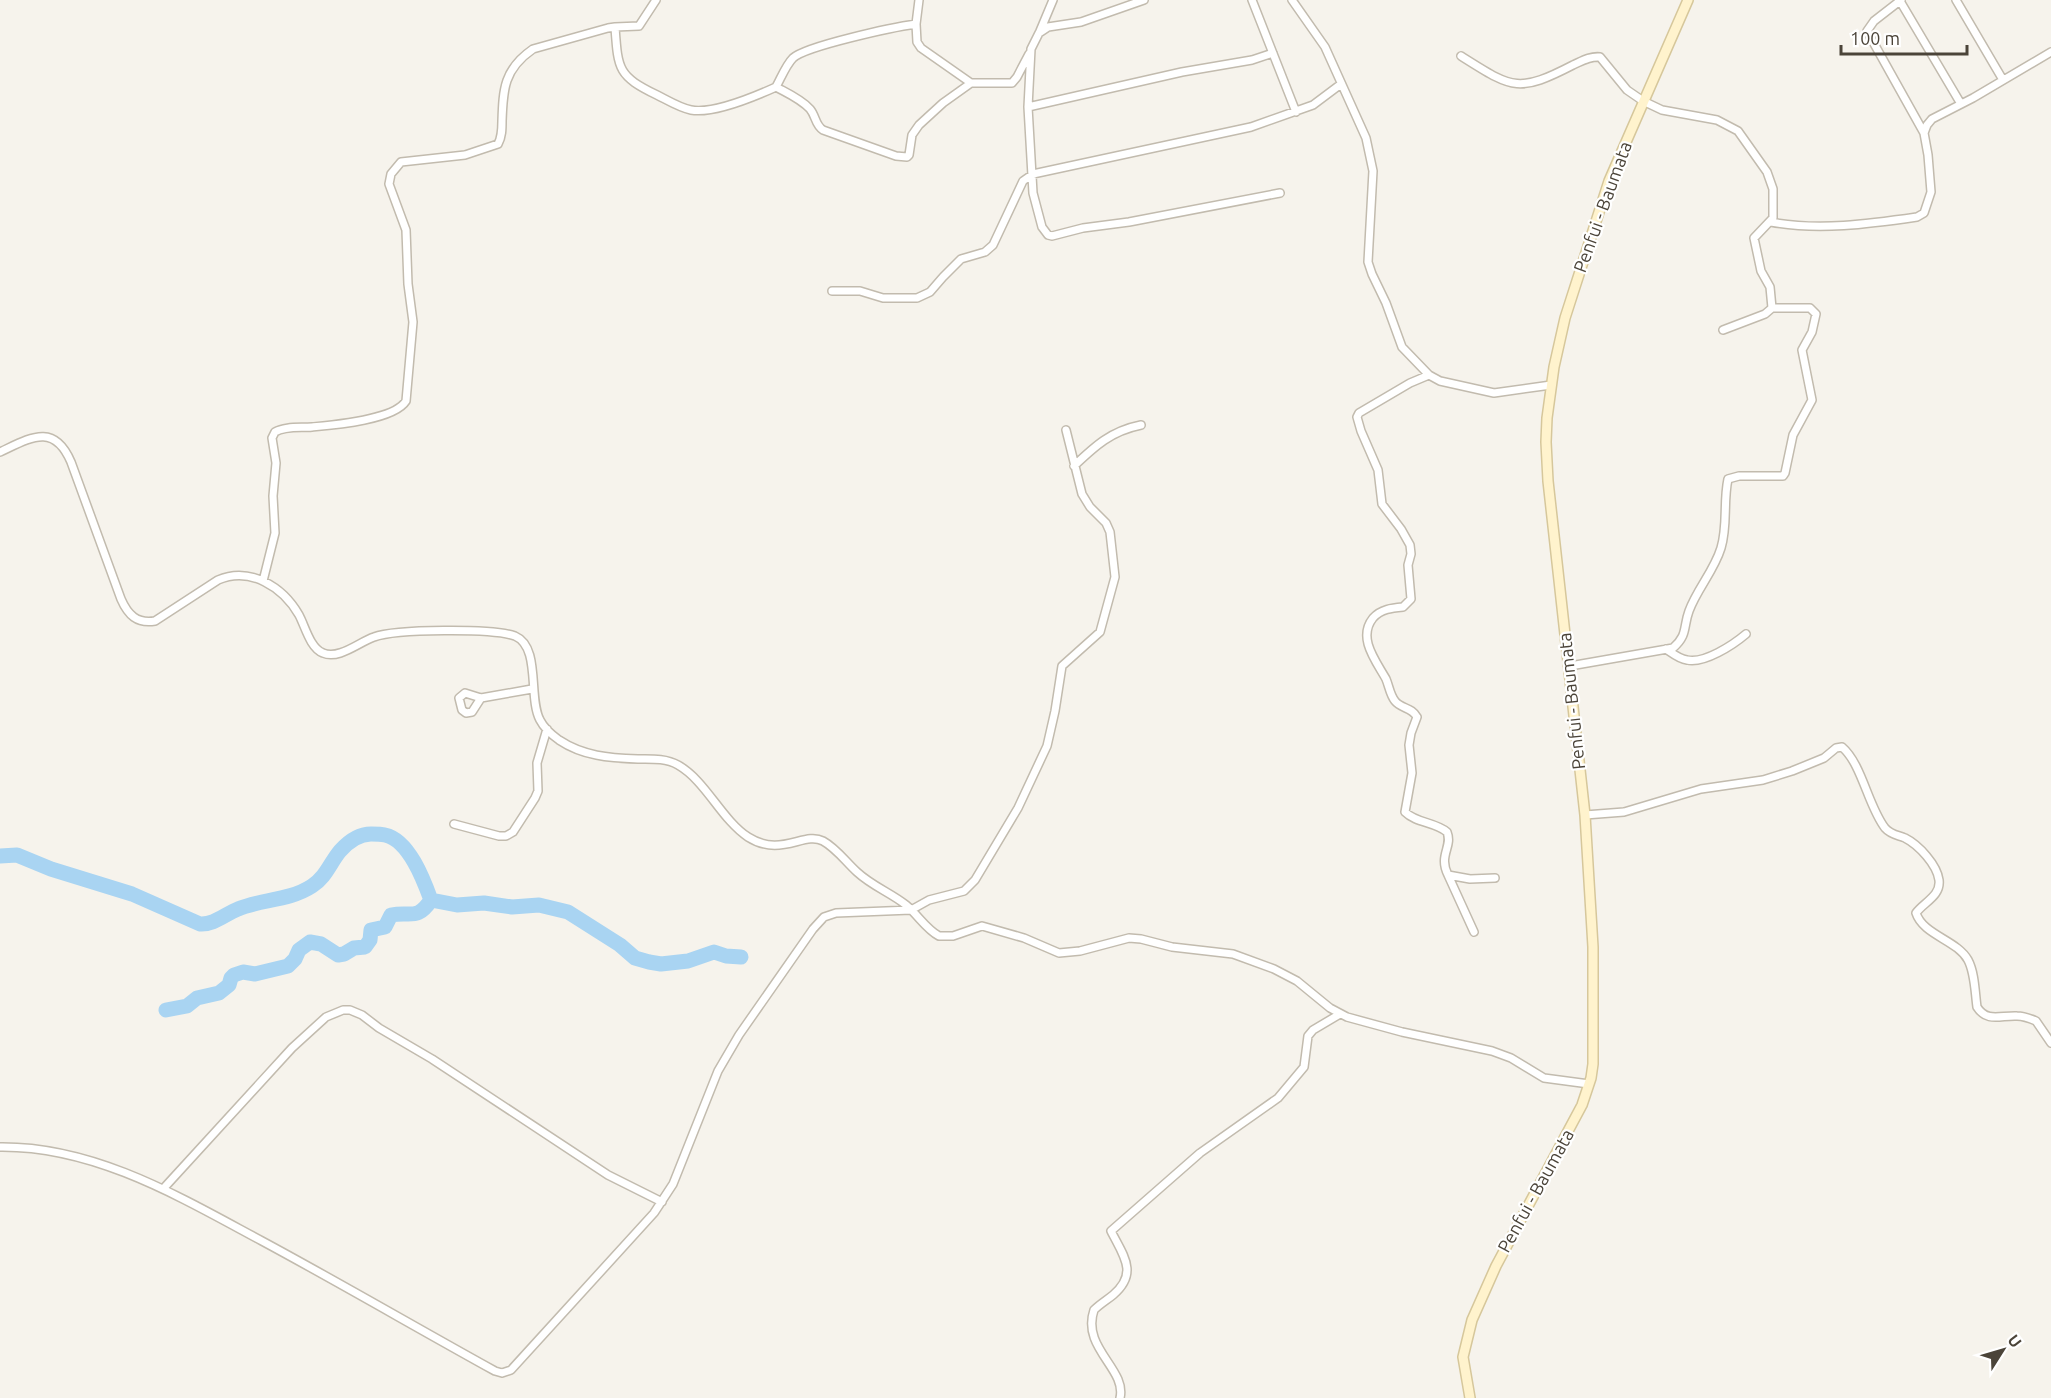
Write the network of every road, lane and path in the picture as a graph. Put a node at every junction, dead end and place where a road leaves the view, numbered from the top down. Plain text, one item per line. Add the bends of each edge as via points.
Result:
1 (656, 0) edge
2 (920, 0) edge
3 (1053, 0) edge
4 (1144, 0) edge
5 (1252, 0) edge
6 (1292, 0) edge
7 (1688, 0) edge
8 (1900, 0) edge
9 (1956, 0) edge
10 (916, 24) junction
11 (615, 27) junction
12 (1039, 33) junction
13 (1031, 49) junction
14 (2051, 52) edge
15 (1273, 53) junction
16 (1461, 56) dead end
17 (2003, 80) junction
18 (971, 82) junction
19 (1341, 84) junction
20 (776, 87) junction
21 (1643, 101) junction
22 (1961, 104) junction
23 (1028, 107) junction
24 (1296, 111) junction
25 (1924, 133) junction
26 (1033, 174) junction
27 (1280, 193) dead end
28 (1771, 222) junction
29 (832, 291) dead end
30 (1772, 308) junction
31 (1723, 330) dead end
32 (1429, 375) junction
33 (1551, 385) junction
34 (1141, 425) dead end
35 (1066, 430) dead end
36 (0, 452) edge
37 (1074, 466) junction
38 (263, 581) junction
39 (1746, 634) dead end
40 (1666, 649) junction
41 (1570, 666) junction
42 (532, 689) junction
43 (481, 698) dead end
44 (547, 729) junction
45 (1586, 815) junction
46 (454, 824) dead end
47 (1448, 875) junction
48 (1495, 878) dead end
49 (911, 910) junction
50 (1474, 932) dead end
51 (1340, 1014) junction
52 (2051, 1043) edge
53 (1589, 1084) junction
54 (0, 1147) edge
55 (163, 1189) junction
56 (662, 1202) junction
57 (1120, 1398) edge
58 (1470, 1398) edge

1 - 11 street via 639,26
2 - 10 street
3 - 12 street
4 - 12 street via 1082,22 1048,27
5 - 15 street
6 - 19 street via 1325,47
7 - 21 street, Penfui - Baumata
8 - 22 street
8 - 25 street via 1867,31
9 - 17 street
10 - 18 street via 921,48
10 - 20 street via 803,53 791,60
11 - 20 street via 619,63 627,78 690,110 746,100
11 - 38 street via 541,46 524,55 503,88 498,144 465,155 402,161 391,174 389,187 406,230 413,322 406,401 396,410 361,420 275,432 274,533
12 - 13 street
13 - 18 street via 1012,83
13 - 23 street
14 - 17 street
15 - 23 street
15 - 24 street
16 - 21 street via 1515,85 1534,83 1582,60 1600,57 1628,90
17 - 22 street
18 - 20 street via 919,125 912,135 909,155 904,157 823,130 805,104
19 - 24 street via 1313,105
19 - 32 street via 1366,138 1373,171 1368,254 1372,274 1402,347
21 - 28 street via 1662,110 1717,120 1738,131 1767,172 1773,189
21 - 33 street, Penfui - Baumata via 1609,181 1573,291
22 - 25 street via 1932,119
23 - 26 street
24 - 26 street via 1251,127
25 - 28 street via 1931,192 1924,213 1852,225
26 - 27 street via 1037,213 1044,231 1052,236
26 - 29 street via 1023,181 993,245 985,252 962,259 930,292 909,299
28 - 30 street via 1754,238 1761,271 1770,287
30 - 31 street
30 - 40 street via 1810,308 1815,314 1812,332 1802,350 1812,403 1793,435 1783,476 1728,479 1721,549 1689,612 1686,631 1673,648
32 - 33 street via 1494,393
32 - 47 street via 1363,411 1357,419 1378,470 1382,504 1407,538 1411,554 1411,599 1403,607 1378,614 1368,626 1366,636 1395,701 1414,711 1417,717 1409,745 1412,773 1405,812 1447,832 1449,840 1443,861
33 - 41 street, Penfui - Baumata via 1546,442 1548,481
34 - 37 street via 1109,436
35 - 37 street
36 - 38 street via 42,436 61,444 69,456 121,599 136,620 159,619 228,577
37 - 49 street via 1085,500 1110,532 1116,573 1101,628 1062,666 1047,746 1018,808 975,880 964,891 929,900
38 - 42 street via 291,603 322,653 339,653 381,635 470,630 507,634 519,638 529,651
39 - 40 street via 1731,646 1696,660 1685,660
40 - 41 street
41 - 45 street, Penfui - Baumata
42 - 43 street
42 - 44 street via 537,714
44 - 46 street via 536,768 537,794 513,832 499,836
44 - 49 street via 567,745 588,754 657,759 677,765 747,836 773,846 820,840 866,880
45 - 52 street via 1624,812 1701,789 1763,780 1824,758 1842,747 1884,826 1892,834 1913,842 1938,876 1938,890 1918,909 1917,916 1968,959 1980,1012 1990,1018 2015,1016 2036,1021
45 - 53 street, Penfui - Baumata via 1593,947 1593,1064
47 - 48 street
47 - 50 street
49 - 51 street via 943,938 982,926 1059,953 1129,938 1233,954 1297,981
49 - 56 street via 836,913 816,924 725,1059
51 - 53 street via 1492,1051 1544,1078
51 - 57 street via 1308,1036 1303,1069 1278,1098 1187,1164 1111,1231 1126,1260 1127,1274 1119,1290 1094,1310 1092,1329 1120,1385
53 - 58 street, Penfui - Baumata via 1582,1106 1496,1266 1472,1320 1463,1357
54 - 55 street via 72,1155
55 - 56 street via 502,1373 519,1363
55 - 56 street via 292,1048 326,1017 350,1010 608,1175

